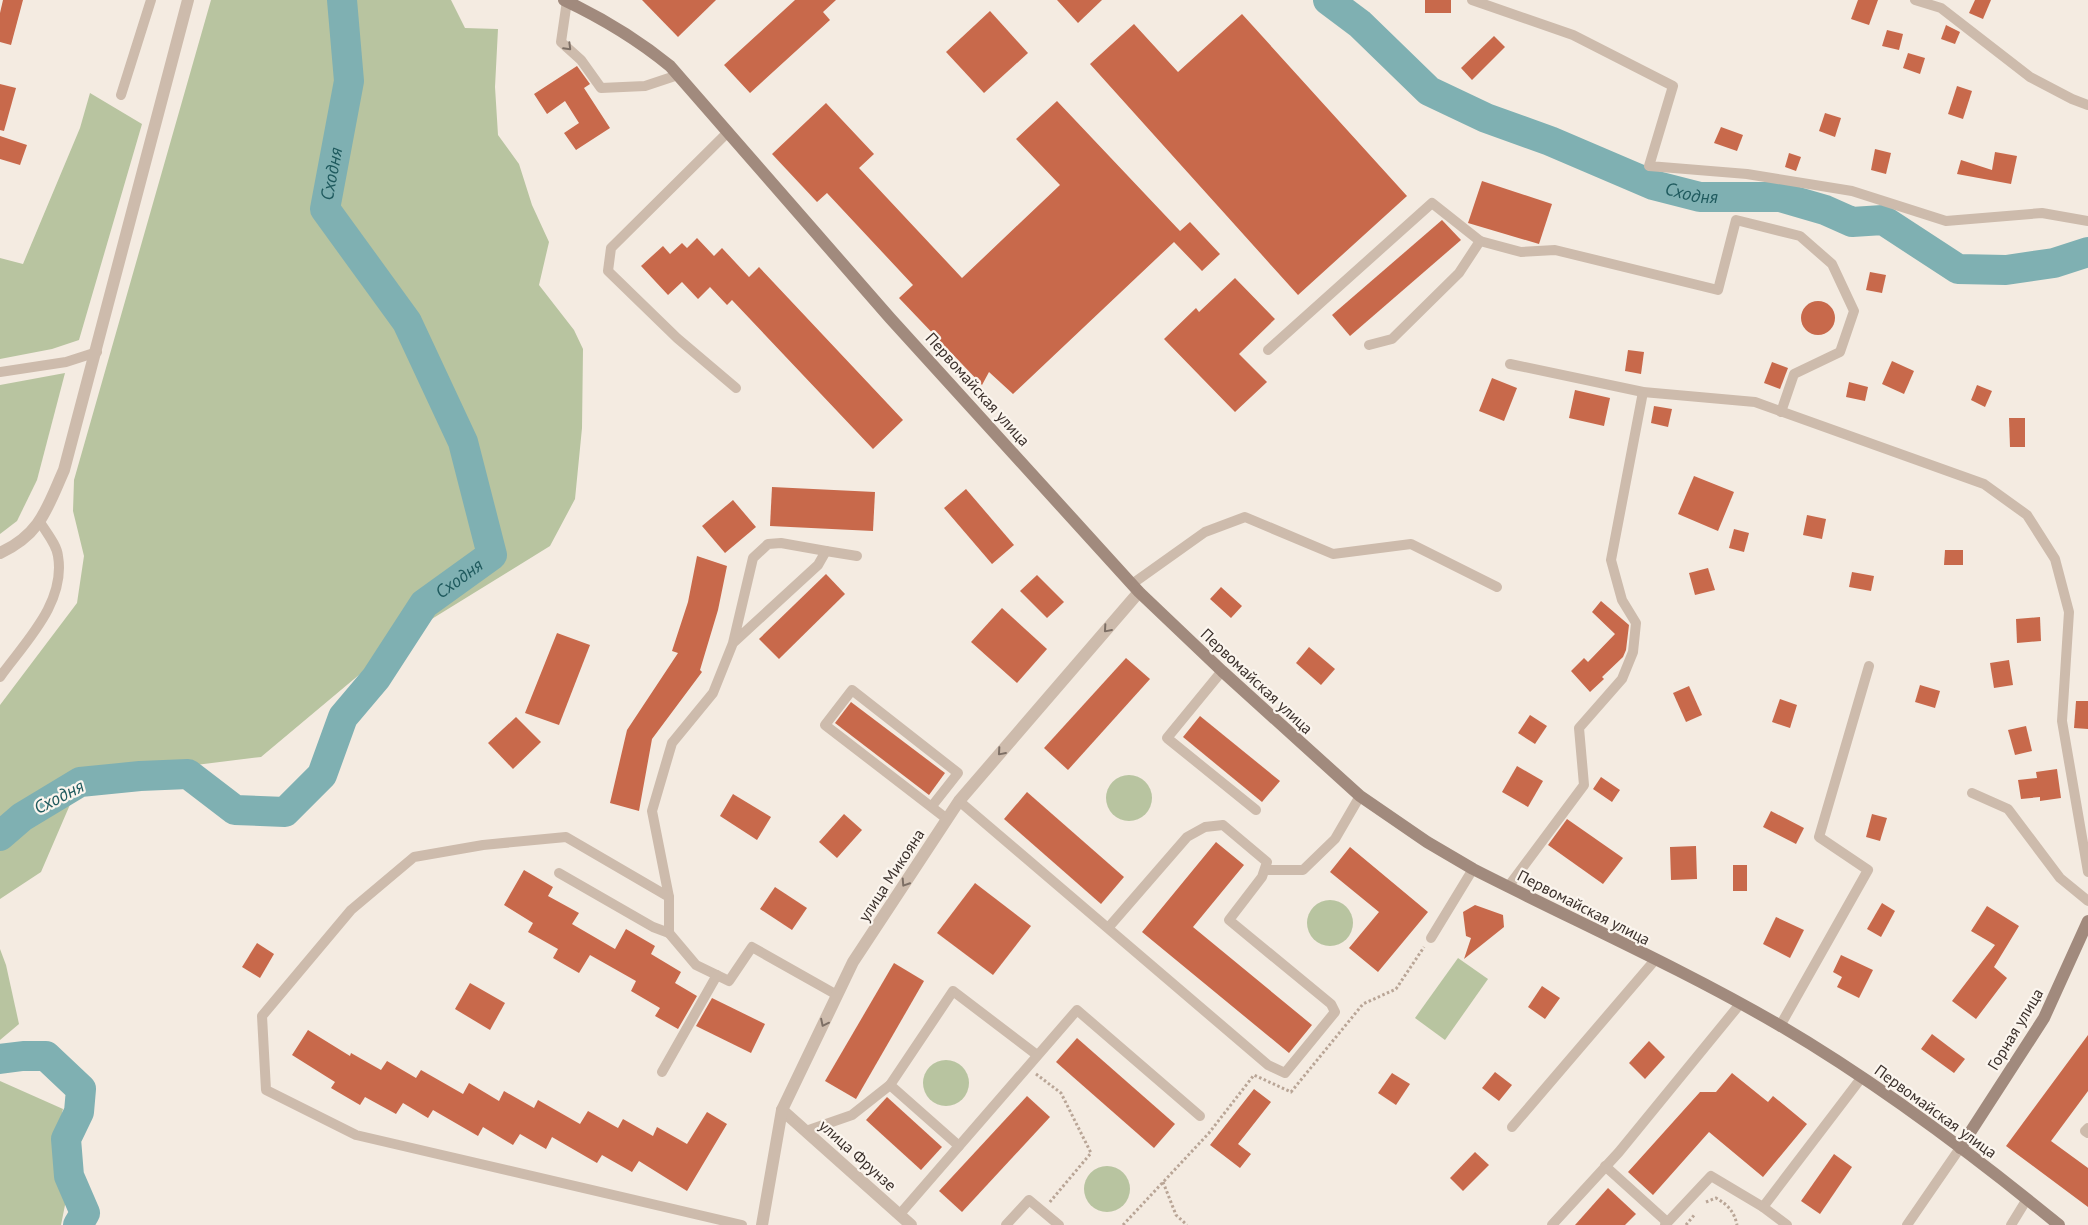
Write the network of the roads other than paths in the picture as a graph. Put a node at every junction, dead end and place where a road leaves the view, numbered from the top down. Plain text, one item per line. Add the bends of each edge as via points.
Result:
1 (151, 0) edge
2 (188, 0) edge
3 (1472, 0) edge
4 (1915, 0) edge
5 (565, 1) edge
6 (678, 75) junction
7 (121, 94) dead end
8 (2088, 105) edge
9 (728, 132) junction
10 (2088, 222) edge
11 (1480, 241) junction
12 (1369, 345) dead end
13 (1268, 350) dead end
14 (97, 352) junction
15 (1510, 364) dead end
16 (0, 372) edge
17 (736, 388) dead end
18 (1643, 392) junction
19 (1780, 412) junction
20 (40, 522) junction
21 (826, 550) junction
22 (0, 553) edge
23 (857, 556) dead end
24 (1497, 587) dead end
25 (1135, 588) junction
26 (733, 643) junction
27 (1869, 666) dead end
28 (1222, 671) junction
29 (0, 677) edge
30 (1972, 793) dead end
31 (1360, 796) junction
32 (959, 801) junction
33 (932, 806) junction
34 (1256, 810) dead end
35 (947, 819) junction
36 (1473, 869) junction
37 (1264, 870) junction
38 (2088, 872) edge
39 (560, 873) dead end
40 (1508, 887) junction
41 (669, 896) junction
42 (2088, 901) edge
43 (2088, 921) edge
44 (1108, 928) junction
45 (669, 933) junction
46 (1431, 938) dead end
47 (1655, 960) junction
48 (717, 975) junction
49 (837, 995) junction
50 (1740, 1004) junction
51 (1780, 1026) junction
52 (1037, 1055) junction
53 (662, 1072) dead end
54 (1862, 1077) junction
55 (890, 1085) junction
56 (782, 1110) junction
57 (1200, 1116) dead end
58 (1512, 1127) dead end
59 (2088, 1128) edge
60 (806, 1131) junction
61 (2088, 1133) edge
62 (959, 1146) junction
63 (1960, 1148) junction
64 (1605, 1166) junction
65 (2028, 1199) junction
66 (1763, 1207) junction
67 (900, 1214) junction
68 (1666, 1224) edge
69 (742, 1225) edge
70 (762, 1225) edge
71 (911, 1225) edge
72 (1006, 1225) edge
73 (1059, 1225) edge
74 (1552, 1225) edge
75 (1787, 1225) edge
76 (1907, 1225) edge
77 (2011, 1225) edge
78 (2059, 1225) edge

1 - 7 lane
2 - 14 street
3 - 10 lane via 1573,35 1673,86 1649,166 1747,174 1852,191 1946,220 2042,213
4 - 8 lane via 1941,8 2030,77
5 - 6 main road, Первомайская улица via 614,26 649,49
5 -> 6 lane via 562,42 581,60 601,88 645,86
6 - 9 main road, Первомайская улица
9 - 17 lane via 611,248 608,271 676,338
9 - 25 main road, Первомайская улица via 890,318
11 - 12 lane via 1459,273 1392,339
11 - 13 lane via 1432,203
11 - 19 lane via 1521,252 1555,250 1718,290 1736,220 1800,236 1832,264 1854,311 1840,352 1794,374
14 - 16 lane via 66,362
14 - 20 street via 64,470
15 - 18 lane
18 - 19 lane via 1755,402
18 - 40 lane via 1611,560 1622,600 1636,623 1633,652 1622,679 1580,728 1584,785
19 - 38 lane via 1984,484 2027,515 2055,559 2069,612 2062,721
20 - 22 street via 20,544
20 - 29 lane via 58,554 58,576 50,608
21 - 23 lane
21 - 26 lane via 818,565
21 - 26 lane via 768,544 753,558
24 - 25 lane via 1411,544 1333,554 1245,517 1204,532
25 - 28 main road, Первомайская улица
25 -> 32 street, улица Микояна
26 - 41 lane via 713,693 672,743 652,812
27 - 51 lane via 1819,837 1868,870
28 - 31 main road, Первомайская улица
28 - 34 lane via 1167,738
30 - 42 lane via 2008,809 2060,878
31 - 36 main road, Первомайская улица
31 - 37 lane via 1335,840 1303,870
32 - 35 street, улица Микояна
32 - 44 lane
33 - 33 lane via 825,725 852,690 958,773
33 - 35 lane
35 -> 49 street, улица Микояна via 853,962
36 - 40 main road, Первомайская улица
36 - 46 lane
37 - 44 lane via 1267,862 1223,825 1206,827 1187,837
37 - 44 lane via 1229,920 1331,1004 1335,1012 1285,1074 1268,1065
39 - 45 lane
40 - 47 main road, Первомайская улица
41 - 45 lane
41 - 69 lane via 566,837 414,856 351,910 262,1016 266,1090 356,1135
43 - 63 main road, Горная улица via 2044,1018
45 - 48 lane via 696,965
47 - 50 main road, Первомайская улица
47 - 58 lane
48 - 49 lane via 728,981 752,947
48 - 53 lane
49 -> 56 street, улица Микояна
50 - 51 main road, Первомайская улица
50 - 64 lane
51 - 54 main road, Первомайская улица
52 - 55 lane via 953,991
52 - 57 lane via 1077,1010
52 - 62 lane
54 - 63 main road, Первомайская улица
54 - 66 lane
55 - 60 lane via 852,1115
55 - 62 lane
56 - 60 street, улица Фрунзе
56 - 70 street, улица Микояна
59 - 61 lane via 2085,1131
60 - 67 street, улица Фрунзе
62 - 67 lane
63 - 65 main road, Первомайская улица
63 - 76 lane
64 - 68 lane
64 - 74 lane
65 - 77 lane
65 - 78 main road, Первомайская улица
66 - 68 lane via 1711,1176
66 - 75 lane
67 - 71 street, улица Фрунзе
72 - 73 lane via 1029,1200

